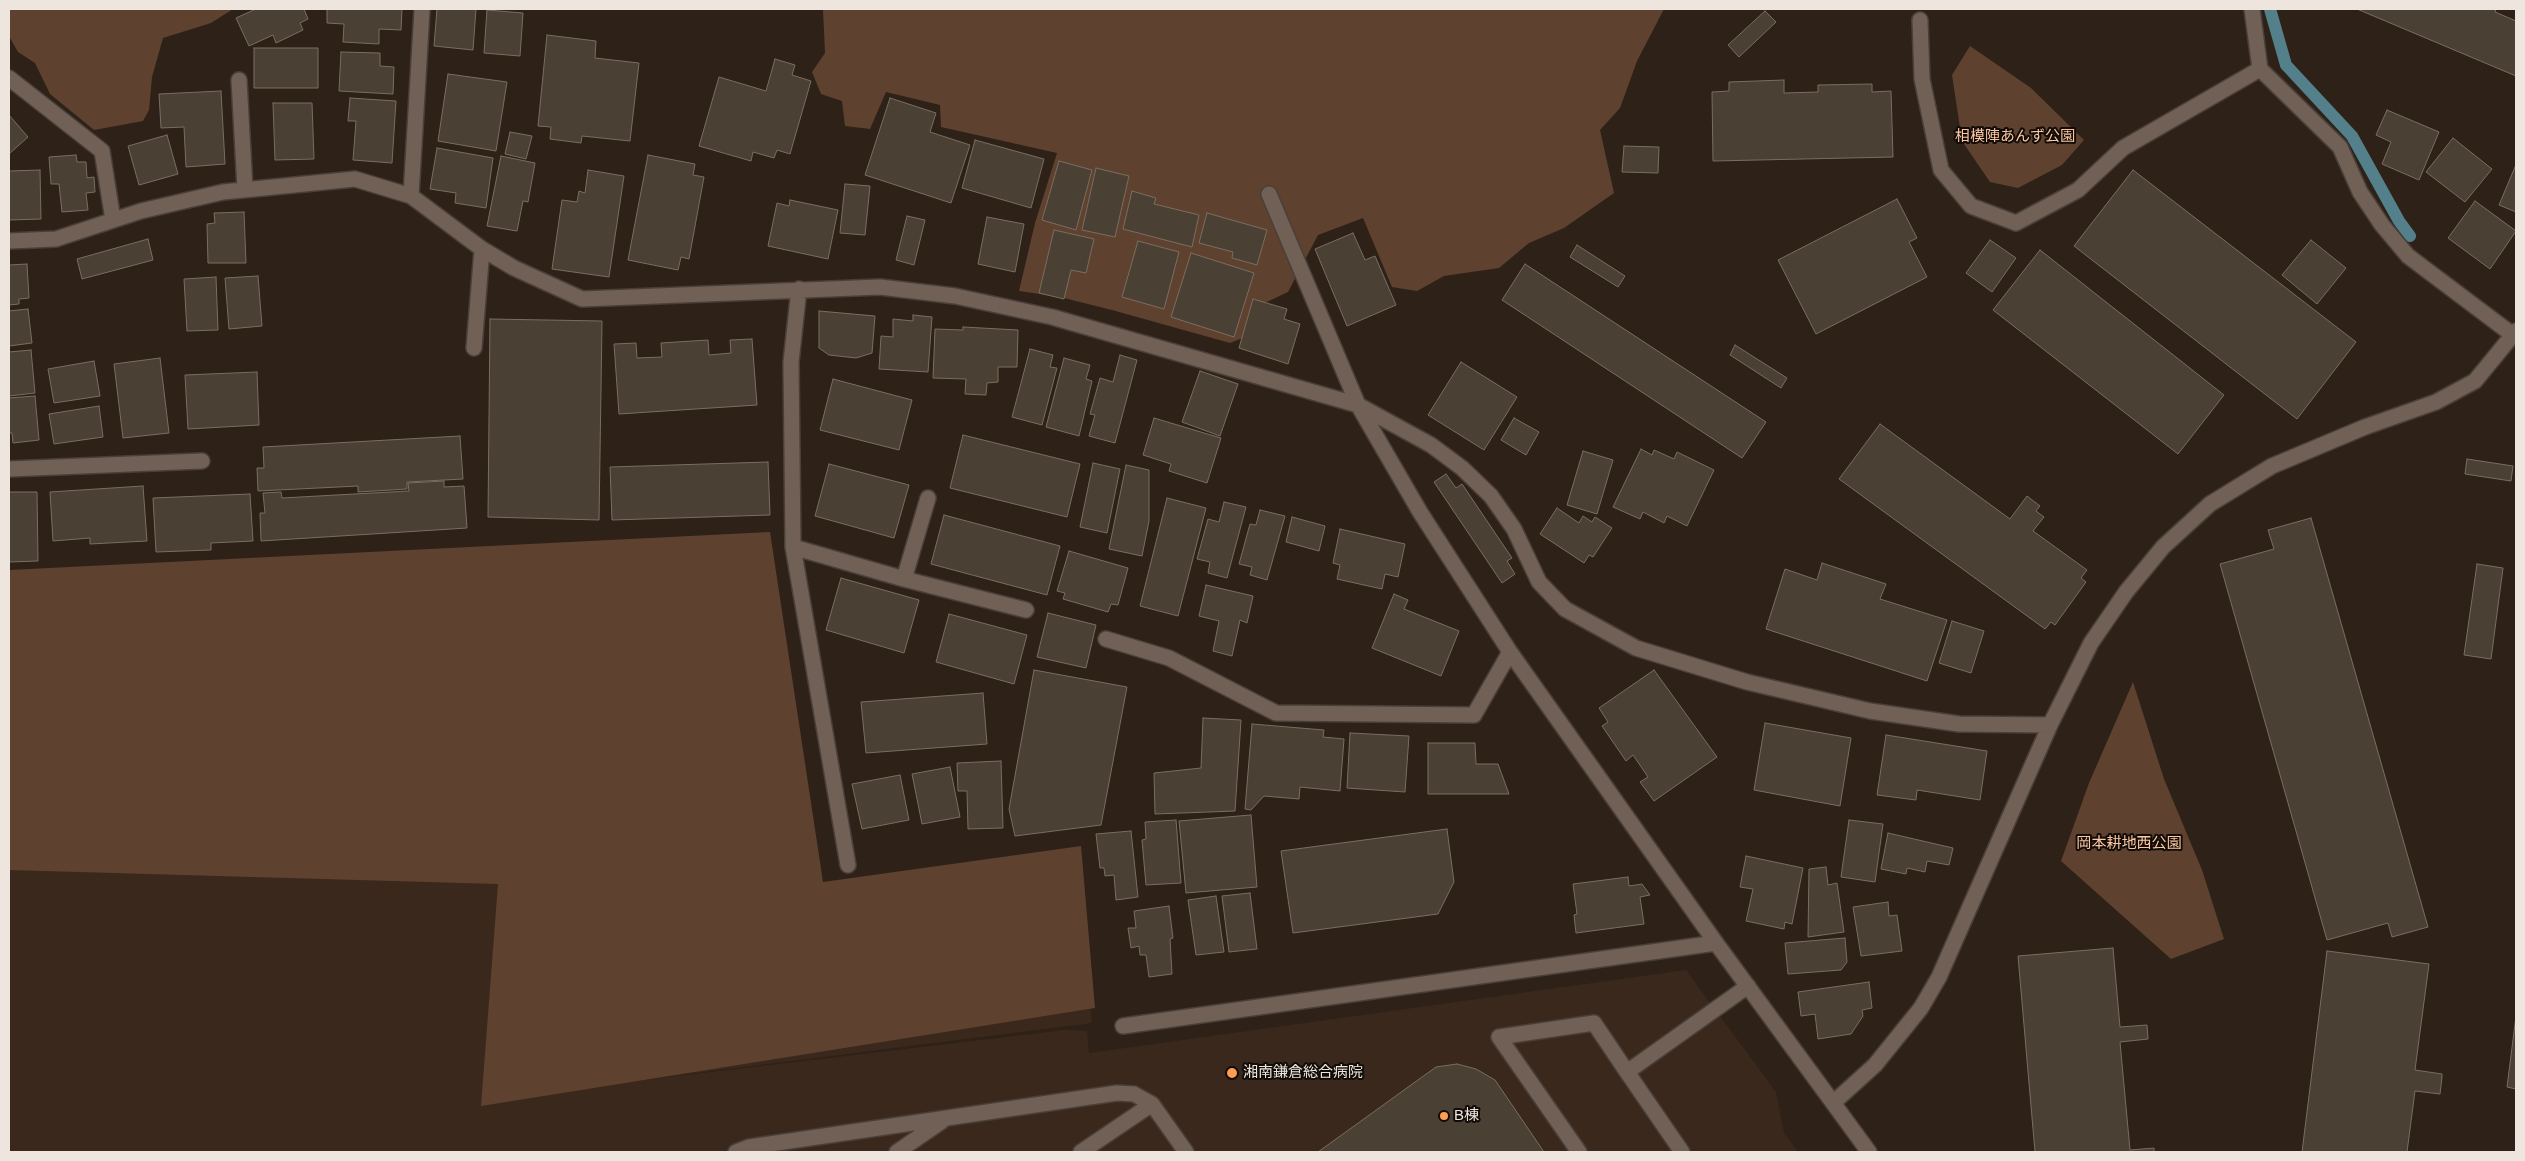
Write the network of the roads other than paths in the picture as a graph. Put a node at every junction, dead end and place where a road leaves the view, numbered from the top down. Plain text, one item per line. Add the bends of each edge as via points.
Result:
1 (2252, 9) edge
2 (422, 10) edge
3 (1920, 20) dead end
4 (2260, 69) junction
5 (9, 78) edge
6 (239, 80) dead end
7 (245, 189) junction
8 (1269, 194) dead end
9 (411, 196) junction
10 (114, 220) junction
11 (9, 241) edge
12 (482, 249) junction
13 (800, 289) junction
14 (2515, 333) edge
15 (474, 348) dead end
16 (1358, 405) junction
17 (202, 461) dead end
18 (9, 470) edge
19 (928, 498) dead end
20 (794, 547) junction
21 (904, 579) junction
22 (1026, 610) dead end
23 (1106, 639) dead end
24 (1510, 652) junction
25 (2050, 725) junction
26 (848, 865) dead end
27 (1716, 943) junction
28 (1748, 986) junction
29 (1123, 1026) dead end
30 (1628, 1072) junction
31 (1833, 1102) junction
32 (1152, 1104) junction
33 (945, 1118) junction
34 (746, 1150) edge
35 (897, 1152) edge
36 (1081, 1152) edge
37 (1186, 1152) edge
38 (1580, 1152) edge
39 (1682, 1152) edge
40 (1869, 1152) edge

1 - 4 street
2 - 9 street
3 - 4 street via 1922,79 1941,170 1971,206 2016,223 2078,190 2123,148
4 - 14 street via 2340,147 2360,192 2408,256
5 - 10 street via 102,151
6 - 7 street
7 - 9 street via 355,179
7 - 10 street via 141,211
8 - 16 street
9 - 12 street
10 - 11 street via 56,239
12 - 13 street via 514,268 582,299
12 - 15 street
13 - 16 street via 880,287 955,296 1062,320
13 - 20 street via 791,362
14 - 25 street via 2475,382 2436,402 2365,427 2272,466 2210,504 2163,547 2126,592 2091,643
16 - 24 street via 1420,512
16 - 25 street via 1431,445 1462,468 1490,496 1514,529 1539,582 1566,609 1636,648 1747,682 1870,711 1959,724
17 - 18 street
19 - 21 street
20 - 21 street
20 - 26 street
21 - 22 street
23 - 24 street via 1169,658 1276,713 1474,715
24 - 27 street
25 - 31 street via 1939,976 1921,1008 1875,1065
27 - 28 street
27 - 29 street
28 - 30 street
28 - 31 street
30 - 38 street via 1594,1023 1499,1038
30 - 39 street
31 - 40 street
32 - 33 street via 1134,1094 1117,1093
32 - 36 street
32 - 37 street
33 - 34 street
33 - 35 street

